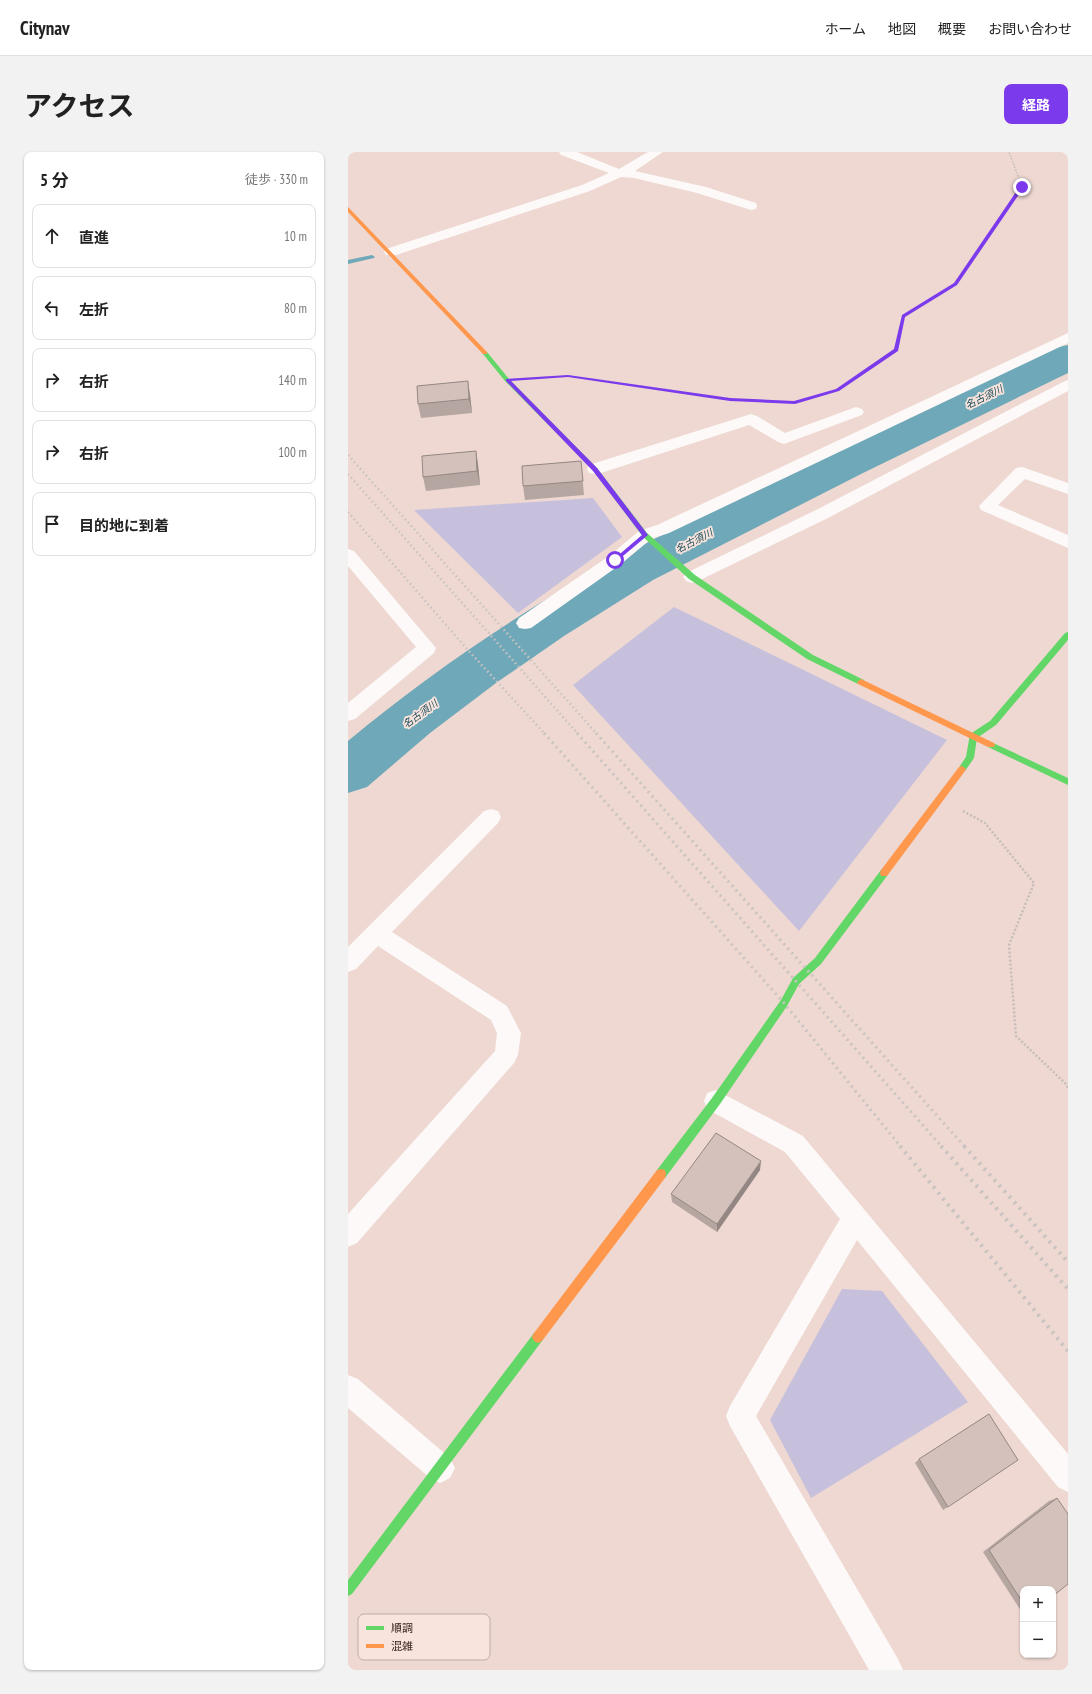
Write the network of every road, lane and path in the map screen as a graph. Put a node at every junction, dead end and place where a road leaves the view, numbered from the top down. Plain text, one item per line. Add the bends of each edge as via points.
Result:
1 (565, 152) edge
2 (657, 152) edge
3 (1009, 152) edge
4 (618, 173) junction
5 (752, 206) dead end
6 (348, 209) edge
7 (391, 252) junction
8 (1068, 337) edge
9 (507, 380) junction
10 (1068, 385) edge
11 (738, 400) dead end
12 (766, 401) dead end
13 (856, 412) dead end
14 (595, 470) junction
15 (1068, 489) edge
16 (645, 535) junction
17 (1068, 542) edge
18 (348, 555) edge
19 (692, 577) junction
20 (525, 623) dead end
21 (1068, 635) edge
22 (348, 714) edge
23 (973, 736) junction
24 (1068, 782) edge
25 (940, 798) junction
26 (491, 817) dead end
27 (376, 933) junction
28 (348, 962) edge
29 (1068, 1088) edge
30 (716, 1101) junction
31 (854, 1218) junction
32 (348, 1234) edge
33 (348, 1388) edge
34 (440, 1468) junction
35 (1068, 1476) edge
36 (348, 1590) edge
37 (887, 1670) edge

1 - 4 street
2 - 4 street
3 - 12 path via 1022,187 956,284 903,316 896,350 838,390 795,402
4 - 5 street via 634,174 701,190
4 - 7 street via 586,188
6 - 7 street
7 - 9 street via 475,341
8 - 16 street via 663,529
9 - 11 path via 568,376
9 - 14 street
10 - 19 street via 822,514
13 - 14 street via 784,439 752,419
14 - 16 street
15 - 17 street via 1022,472 987,506
16 - 19 street
16 - 20 street via 615,560
18 - 22 street via 427,648
19 - 23 street via 810,657
21 - 23 street via 993,723
23 - 24 street
23 - 25 street via 970,758
25 - 29 path via 985,823 1034,883 1009,945 1016,1036
25 - 30 street via 818,961 796,981 784,1003
26 - 27 street
27 - 28 street
27 - 32 street via 500,1013 509,1033 506,1055
30 - 31 street via 794,1144
30 - 34 street
31 - 35 street
31 - 37 street via 740,1416
33 - 34 street
34 - 36 street

